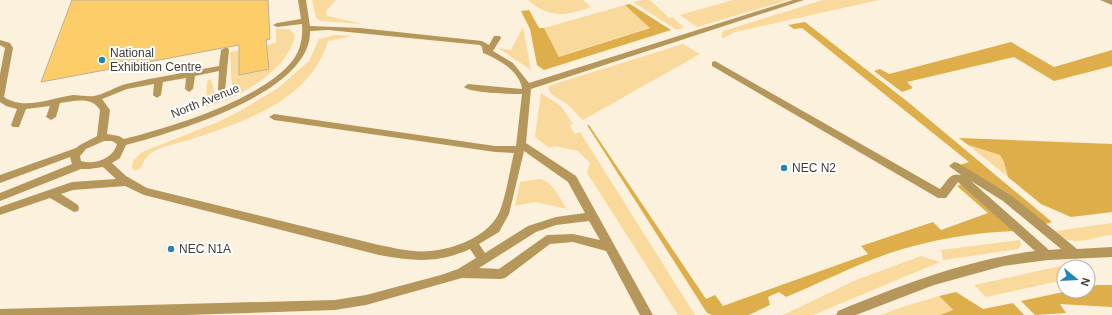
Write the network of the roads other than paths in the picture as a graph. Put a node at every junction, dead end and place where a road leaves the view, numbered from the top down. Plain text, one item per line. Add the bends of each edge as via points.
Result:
1 (302, 0) edge
2 (800, 0) edge
3 (1104, 0) edge
4 (1112, 3) edge
5 (305, 25) junction
6 (277, 26) dead end
7 (496, 38) dead end
8 (0, 42) edge
9 (225, 50) dead end
10 (490, 52) junction
11 (715, 64) dead end
12 (223, 68) junction
13 (191, 74) junction
14 (159, 80) junction
15 (468, 87) dead end
16 (222, 88) dead end
17 (189, 89) dead end
18 (527, 89) junction
19 (157, 95) dead end
20 (0, 97) edge
21 (94, 99) junction
22 (56, 102) junction
23 (22, 106) junction
24 (51, 117) dead end
25 (274, 117) dead end
26 (16, 125) dead end
27 (102, 138) junction
28 (122, 143) junction
29 (521, 147) junction
30 (78, 152) junction
31 (105, 162) junction
32 (80, 165) junction
33 (954, 166) dead end
34 (0, 179) edge
35 (126, 182) junction
36 (51, 193) junction
37 (0, 197) edge
38 (74, 208) dead end
39 (0, 212) edge
40 (592, 216) junction
41 (472, 243) junction
42 (609, 248) junction
43 (1112, 252) edge
44 (1075, 254) junction
45 (1047, 256) junction
46 (483, 260) junction
47 (462, 272) junction
48 (0, 315) edge
49 (647, 315) edge
50 (842, 315) edge

1 - 5 street, North Avenue
2 - 18 street
3 - 4 street
5 - 6 street
5 - 10 street via 482,43 486,46 486,51
5 - 28 street, North Avenue via 306,42 299,57 280,76 249,97 180,126
7 - 10 street
8 - 20 street via 9,48
9 - 12 street
10 - 18 street via 516,68
11 - 45 street via 942,195 955,177 962,179
12 - 13 street
12 - 16 street
13 - 14 street
13 - 17 street
14 - 19 street
14 - 21 street via 125,87
15 - 18 street via 491,90
18 - 29 street
20 - 23 street via 11,106
21 - 22 street via 77,98
21 - 27 street via 100,102 105,110
22 - 23 street
22 - 24 street
23 - 26 street
25 - 29 street via 495,149
27 - 28 street via 114,138
27 - 30 street via 88,143
28 - 31 street via 120,151
29 - 40 street via 572,179
29 - 41 street via 504,214 495,229
30 - 32 street via 74,159
30 - 34 street
31 - 32 street via 90,166
31 - 35 street
32 - 37 street
33 - 44 street via 1007,198
35 - 36 street via 72,186
35 - 41 street via 144,191 407,255 430,256
36 - 38 street
36 - 39 street
40 - 42 street
40 - 46 street via 556,221 532,229
41 - 46 street
42 - 47 street via 573,238 547,240 502,274
42 - 49 street
43 - 44 street
44 - 45 street
45 - 50 street via 1026,257 964,270 902,290
46 - 47 street
47 - 48 street via 399,291 335,305

